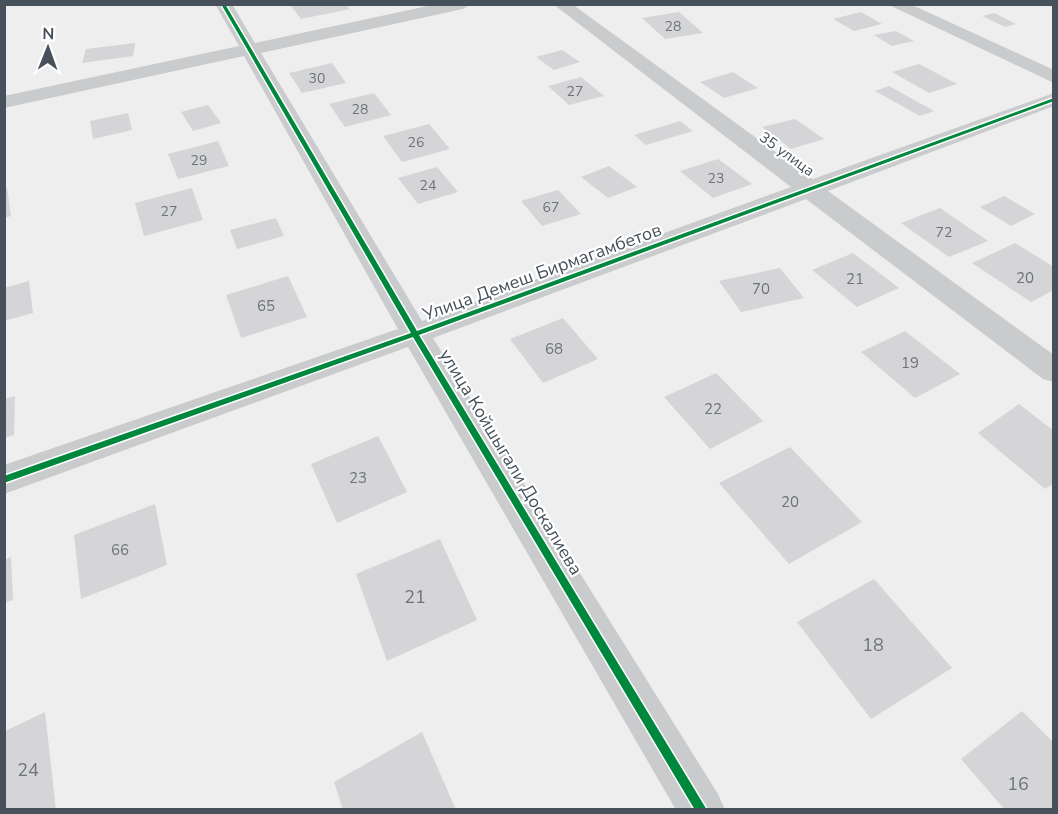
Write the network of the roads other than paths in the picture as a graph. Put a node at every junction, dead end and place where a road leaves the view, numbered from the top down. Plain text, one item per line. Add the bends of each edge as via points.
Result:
1 (223, 4) edge
2 (463, 4) edge
3 (561, 4) edge
4 (895, 4) edge
5 (249, 51) junction
6 (1053, 77) edge
7 (1053, 99) edge
8 (4, 102) edge
9 (812, 189) junction
10 (415, 334) junction
11 (1053, 370) edge
12 (4, 480) edge
13 (702, 810) edge

1 - 5 street, улица Койшыгали Доскалиева
2 - 5 street
3 - 9 street, 35 улица
4 - 6 street
5 - 8 street
5 - 10 street, улица Койшыгали Доскалиева
7 - 9 street, Улица Демеш Бирмагамбетов
9 - 10 street, Улица Демеш Бирмагамбетов
9 - 11 street, 35 улица
10 - 12 street, Улица Демеш Бирмагамбетов
10 - 13 street, улица Койшыгали Доскалиева

